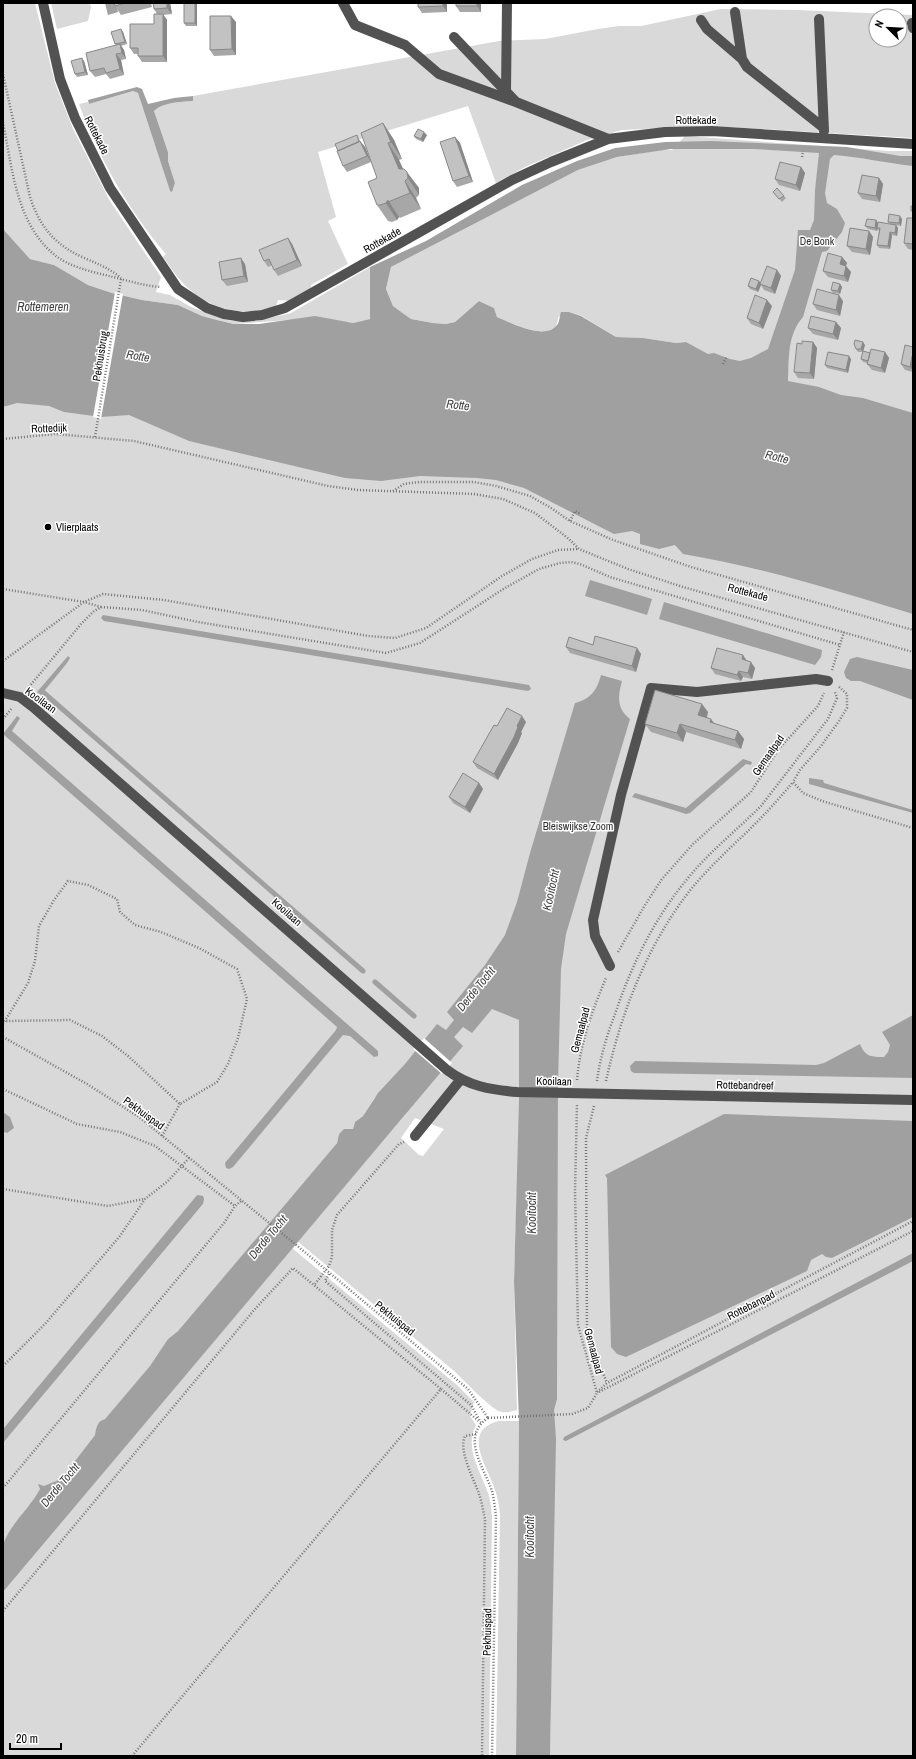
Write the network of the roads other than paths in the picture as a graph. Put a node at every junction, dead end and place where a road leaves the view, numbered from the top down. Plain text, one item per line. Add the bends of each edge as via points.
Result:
1 (42, 3) edge
2 (343, 3) edge
3 (507, 3) edge
4 (736, 12) dead end
5 (820, 19) dead end
6 (702, 20) dead end
7 (454, 37) dead end
8 (742, 59) junction
9 (506, 91) junction
10 (516, 102) junction
11 (824, 128) junction
12 (608, 139) junction
13 (824, 140) junction
14 (913, 144) edge
15 (828, 681) road end
16 (3, 694) edge
17 (610, 966) road end
18 (461, 1079) junction
19 (572, 1093) joint
20 (913, 1100) edge
21 (415, 1136) road end

1 - 12 street, Rottekade via 60,79 75,118 110,188 178,289 208,308 224,314 243,317 262,315 285,308 512,180
2 - 10 street via 355,26 405,45 439,74
3 - 9 street
4 - 8 street
5 - 11 street
6 - 8 street via 707,29
7 - 9 street
8 - 11 street via 747,67
9 - 10 street
10 - 12 street
11 - 13 street
12 - 13 street, Rottekade via 665,132 712,131
13 - 14 street, Rottekade
15 - 17 street via 816,679 697,692 650,688 621,795 593,920 595,936
16 - 18 street, Kooilaan via 20,697 447,1070
18 - 19 street, Kooilaan via 494,1091
18 - 21 street
19 - 20 street, Rottebandreef

